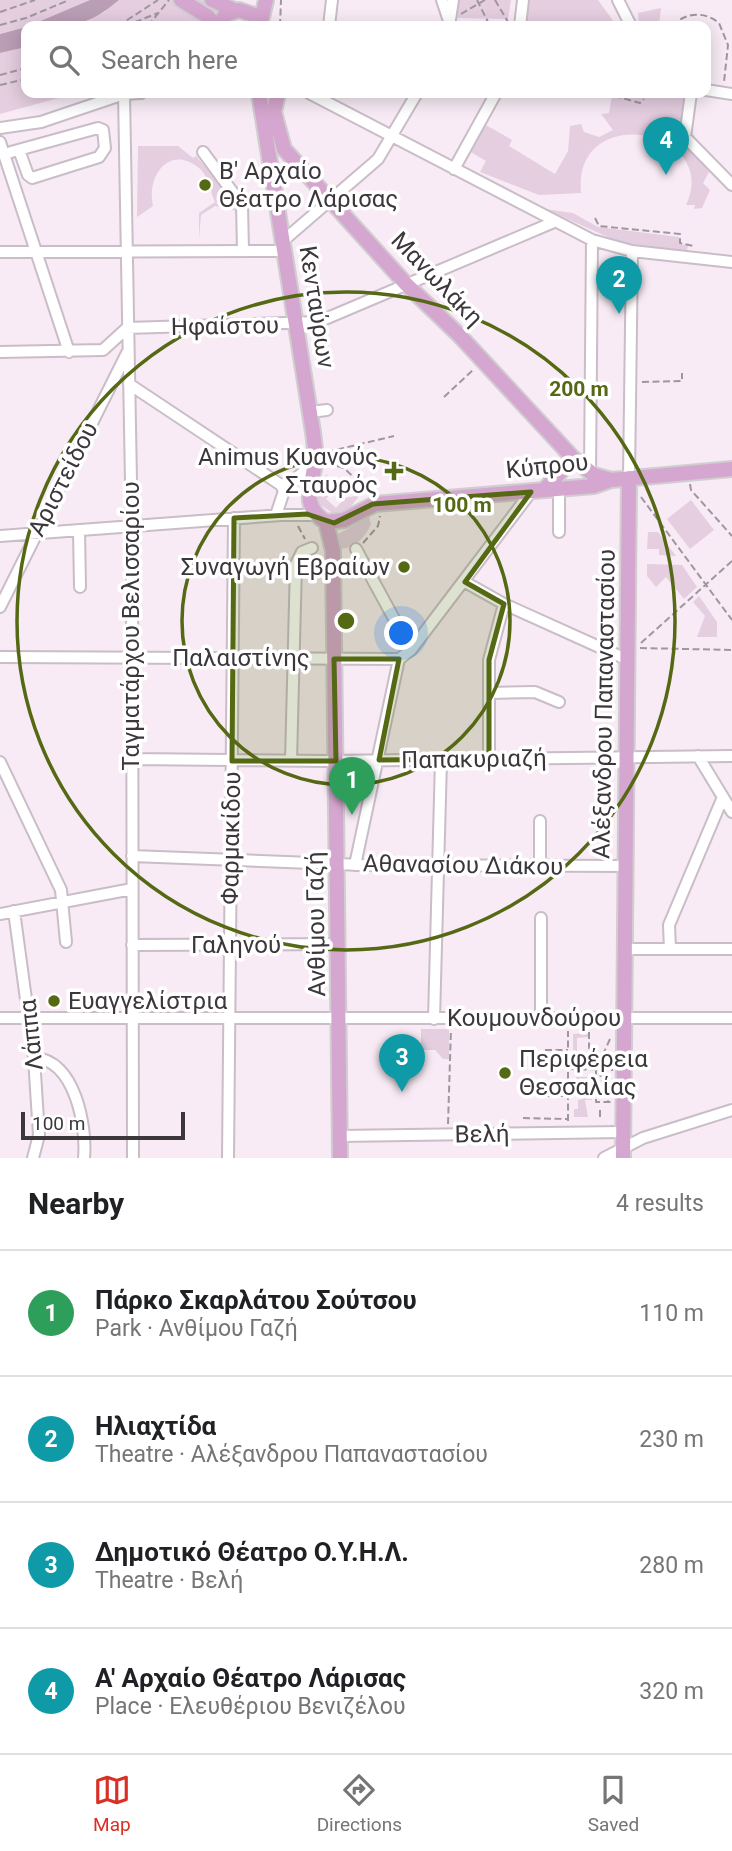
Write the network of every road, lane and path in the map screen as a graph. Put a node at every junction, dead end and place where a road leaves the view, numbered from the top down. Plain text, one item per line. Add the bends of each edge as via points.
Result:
1 (35, 0) edge
2 (69, 0) edge
3 (158, 0) edge
4 (169, 0) edge
5 (181, 0) edge
6 (212, 0) edge
7 (266, 0) edge
8 (281, 0) edge
9 (332, 0) edge
10 (442, 0) edge
11 (453, 0) edge
12 (485, 0) edge
13 (495, 0) edge
14 (523, 0) edge
15 (619, 0) edge
16 (478, 2) edge
17 (241, 7) edge
18 (0, 12) edge
19 (158, 13) junction
20 (126, 21) edge
21 (138, 21) edge
22 (152, 21) edge
23 (212, 21) edge
24 (221, 21) edge
25 (257, 21) edge
26 (261, 21) edge
27 (280, 21) edge
28 (330, 21) edge
29 (448, 21) edge
30 (450, 21) edge
31 (454, 21) edge
32 (488, 21) edge
33 (507, 21) edge
34 (521, 21) edge
35 (629, 21) edge
36 (679, 21) edge
37 (0, 25) edge
38 (21, 69) edge
39 (0, 75) edge
40 (21, 80) edge
41 (0, 85) edge
42 (711, 87) edge
43 (711, 87) edge
44 (732, 94) edge
45 (110, 98) edge
46 (124, 98) edge
47 (260, 98) edge
48 (277, 98) edge
49 (319, 98) edge
50 (413, 98) edge
51 (493, 98) edge
52 (622, 98) edge
53 (690, 98) edge
54 (644, 99) dead end
55 (0, 128) edge
56 (393, 137) junction
57 (0, 142) edge
58 (19, 150) junction
59 (203, 152) dead end
60 (4, 155) junction
61 (454, 169) junction
62 (732, 185) edge
63 (332, 201) junction
64 (595, 218) dead end
65 (554, 222) junction
66 (592, 240) junction
67 (690, 244) dead end
68 (285, 246) junction
69 (243, 251) junction
70 (632, 251) junction
71 (0, 252) edge
72 (36, 252) junction
73 (126, 252) junction
74 (732, 262) edge
75 (406, 284) junction
76 (296, 325) junction
77 (127, 328) junction
78 (128, 351) junction
79 (0, 352) edge
80 (69, 352) junction
81 (483, 361) junction
82 (682, 373) dead end
83 (630, 382) junction
84 (129, 384) junction
85 (444, 397) dead end
86 (327, 410) dead end
87 (310, 412) junction
88 (394, 436) dead end
89 (573, 458) junction
90 (315, 459) junction
91 (732, 469) edge
92 (590, 472) junction
93 (689, 473) junction
94 (629, 478) junction
95 (611, 480) junction
96 (281, 485) junction
97 (545, 490) junction
98 (377, 504) junction
99 (276, 515) junction
100 (234, 518) junction
101 (322, 519) junction
102 (304, 525) dead end
103 (131, 526) junction
104 (298, 526) dead end
105 (79, 530) junction
106 (559, 532) dead end
107 (36, 533) junction
108 (0, 536) edge
109 (732, 536) edge
110 (312, 548) dead end
111 (356, 549) joint
112 (732, 561) edge
113 (465, 582) junction
114 (707, 584) junction
115 (80, 587) dead end
116 (504, 604) junction
117 (0, 607) edge
118 (732, 621) edge
119 (411, 650) junction
120 (732, 650) edge
121 (631, 654) junction
122 (0, 657) edge
123 (131, 658) junction
124 (233, 658) junction
125 (293, 659) junction
126 (334, 659) junction
127 (399, 659) junction
128 (489, 693) junction
129 (559, 702) dead end
130 (626, 756) junction
131 (698, 757) junction
132 (732, 757) edge
133 (131, 759) junction
134 (489, 759) junction
135 (379, 760) junction
136 (441, 760) junction
137 (232, 761) junction
138 (291, 761) junction
139 (336, 761) junction
140 (0, 762) edge
141 (723, 797) junction
142 (732, 812) edge
143 (540, 821) dead end
144 (132, 856) junction
145 (231, 860) junction
146 (338, 864) junction
147 (355, 865) junction
148 (626, 866) junction
149 (439, 867) junction
150 (540, 867) junction
151 (132, 889) junction
152 (62, 902) junction
153 (14, 911) junction
154 (0, 914) edge
155 (541, 918) dead end
156 (66, 942) dead end
157 (339, 944) junction
158 (132, 945) junction
159 (230, 946) junction
160 (625, 949) junction
161 (670, 949) junction
162 (732, 949) edge
163 (0, 1018) edge
164 (31, 1018) junction
165 (132, 1018) junction
166 (229, 1018) junction
167 (340, 1018) junction
168 (434, 1018) junction
169 (541, 1018) junction
170 (624, 1018) junction
171 (732, 1018) edge
172 (451, 1026) dead end
173 (568, 1031) dead end
174 (589, 1032) dead end
175 (614, 1032) dead end
176 (568, 1049) junction
177 (545, 1050) dead end
178 (34, 1058) junction
179 (600, 1060) junction
180 (568, 1069) junction
181 (598, 1070) junction
182 (616, 1070) dead end
183 (546, 1096) dead end
184 (568, 1096) junction
185 (608, 1102) junction
186 (616, 1102) dead end
187 (732, 1110) edge
188 (600, 1111) dead end
189 (523, 1118) dead end
190 (600, 1121) dead end
191 (448, 1128) dead end
192 (340, 1136) junction
193 (623, 1145) edge
194 (33, 1158) edge
195 (84, 1158) edge
196 (133, 1158) edge
197 (228, 1158) edge
198 (340, 1158) edge
199 (604, 1158) edge

1 - 18 path
2 - 37 path
3 - 20 path
4 - 19 path
5 - 23 main road
6 - 17 main road
7 - 26 main road
8 - 27 path
9 - 28 street
10 - 29 street
11 - 30 street
12 - 16 path
13 - 33 path
14 - 34 street
15 - 35 street
16 - 31 path
16 - 32 path
17 - 24 main road
17 - 25 main road
19 - 21 path
19 - 22 path
36 - 42 path via 697,14 715,19 723,28 728,45 723,85
38 - 39 path
40 - 41 path
43 - 44 street
45 - 55 street via 41,122
46 - 73 street, Ταγματάρχου Βελισσαρίου
47 - 68 main road, Κενταύρων
48 - 63 main road, Μανωλάκη via 274,112 281,144
49 - 56 street
50 - 56 street
51 - 61 street
52 - 54 path via 640,103
53 - 62 street via 685,137
56 - 61 street
56 - 63 street via 377,159
57 - 60 street
58 - 58 street via 27,175 33,177 99,157 105,148 103,130
58 - 60 street
59 - 69 street via 242,205
60 - 72 street
61 - 65 street
63 - 68 street
63 - 75 main road, Μανωλάκη
64 - 67 path via 599,226 680,234 680,243
65 - 66 street
65 - 75 street, Ηφαίστου
66 - 70 street
66 - 92 street
68 - 69 street
68 - 76 main road, Κενταύρων
69 - 73 street
70 - 74 street
70 - 83 street, Αλέξανδρου Παπαναστασίου
71 - 72 street
72 - 73 street
72 - 80 street
73 - 77 street, Ταγματάρχου Βελισσαρίου
75 - 76 street, Ηφαίστου via 325,320
75 - 81 main road, Μανωλάκη
76 - 77 street, Ηφαίστου
76 - 87 main road, Κενταύρων
77 - 78 street, Ταγματάρχου Βελισσαρίου
77 - 80 street via 103,350
78 - 84 street, Ταγματάρχου Βελισσαρίου
78 - 107 street, Αριστείδου
79 - 80 street
81 - 85 path, Μανωλάκη
81 - 89 main road, Μανωλάκη
82 - 83 path via 682,381
83 - 94 street, Αλέξανδρου Παπαναστασίου
84 - 96 street
84 - 103 street, Ταγματάρχου Βελισσαρίου
86 - 87 street
87 - 90 main road, Κενταύρων
88 - 90 path
89 - 92 main road, Μανωλάκη
89 - 97 main road
90 - 96 street via 290,483
90 - 98 path via 344,468
90 - 101 main road, Κενταύρων via 308,492 312,508
91 - 93 main road, Κύπρου
92 - 95 main road, Κύπρου
93 - 94 main road, Κύπρου
93 - 109 path via 691,490
94 - 95 main road, Κύπρου
94 - 114 path
94 - 121 main road, Αλέξανδρου Παπαναστασίου
95 - 97 main road, Κύπρου
96 - 99 street via 284,491
97 - 98 main road, Κύπρου
97 - 106 street
97 - 113 street
98 - 101 main road, Κύπρου via 344,520
98 - 111 path via 379,524
99 - 100 street, Κύπρου
99 - 101 street, Κύπρου
100 - 103 street, Κύπρου
100 - 124 street, Φαρμακίδου
101 - 126 main road, Ανθίμου Γαζή via 333,543
102 - 104 path
103 - 105 street, Κύπρου
103 - 123 street, Ταγματάρχου Βελισσαρίου
105 - 107 street, Κύπρου
105 - 115 street
107 - 108 street, Κύπρου
107 - 117 street, Αριστείδου
110 - 125 street via 302,552 296,564
111 - 119 street
112 - 114 path
113 - 116 street
113 - 119 street
114 - 118 path
114 - 121 path
116 - 121 street
116 - 128 street via 489,660
119 - 127 street
120 - 121 path
121 - 130 main road, Αλέξανδρου Παπαναστασίου
122 - 123 street, Παλαιστίνης
123 - 124 street, Παλαιστίνης
123 - 133 street, Ταγματάρχου Βελισσαρίου
124 - 125 street, Παλαιστίνης
124 - 137 street, Φαρμακίδου
125 - 126 street, Παλαιστίνης
125 - 138 street
126 - 127 street, Παλαιστίνης
126 - 139 main road, Ανθίμου Γαζή
127 - 135 street
128 - 129 street via 535,692
128 - 134 street
130 - 131 street, Παπακυριαζή
130 - 134 street, Παπακυριαζή
130 - 148 main road, Αλέξανδρου Παπαναστασίου
131 - 132 street, Παπακυριαζή
131 - 141 street
133 - 137 street, Παπακυριαζή
133 - 144 street, Ταγματάρχου Βελισσαρίου
134 - 136 street, Παπακυριαζή
135 - 136 street, Παπακυριαζή
135 - 139 street, Παπακυριαζή
135 - 147 street
136 - 149 street
137 - 138 street, Παπακυριαζή
137 - 145 street, Φαρμακίδου
138 - 139 street, Παπακυριαζή
139 - 146 main road, Ανθίμου Γαζή
140 - 152 street via 59,886
141 - 142 street
141 - 161 street via 669,925
143 - 150 street
144 - 145 street, Αθανασίου Διάκου
144 - 151 street, Ταγματάρχου Βελισσαρίου
145 - 146 street, Αθανασίου Διάκου
145 - 159 street, Φαρμακίδου
146 - 147 street, Αθανασίου Διάκου
146 - 157 main road, Ανθίμου Γαζή
147 - 149 street, Αθανασίου Διάκου
148 - 150 street, Αθανασίου Διάκου
148 - 160 main road, Αλέξανδρου Παπαναστασίου
149 - 150 street, Αθανασίου Διάκου
149 - 168 street
151 - 152 street
151 - 158 street, Ταγματάρχου Βελισσαρίου
152 - 153 street
152 - 156 street
153 - 154 street
153 - 164 street, Λάππα
155 - 169 street
157 - 159 street, Γαληνού
157 - 167 main road, Ανθίμου Γαζή
158 - 159 street, Γαληνού
158 - 165 street, Ταγματάρχου Βελισσαρίου
159 - 166 street, Φαρμακίδου
160 - 161 street
160 - 170 main road, Αλέξανδρου Παπαναστασίου
161 - 162 street
163 - 164 street, Κουμουνδούρου
164 - 165 street, Κουμουνδούρου
164 - 178 street, Λάππα
165 - 166 street, Κουμουνδούρου
165 - 196 street, Ταγματάρχου Βελισσαρίου
166 - 167 street, Κουμουνδούρου
166 - 197 street, Φαρμακίδου
167 - 168 street, Κουμουνδούρου
167 - 192 main road, Ανθίμου Γαζή
168 - 169 street, Κουμουνδούρου
169 - 170 street, Κουμουνδούρου
170 - 171 street, Κουμουνδούρου
170 - 193 main road, Αλέξανδρου Παπαναστασίου
172 - 191 path
173 - 176 path
174 - 179 path via 589,1048
175 - 179 path
176 - 177 path
176 - 180 path
178 - 194 street, Λάππα via 38,1135
178 - 195 street via 48,1060 71,1087 83,1121
179 - 181 path
180 - 181 path
180 - 184 path
181 - 182 path
181 - 185 path
181 - 185 path via 596,1102
183 - 184 path
184 - 189 path via 568,1120
185 - 186 path
187 - 193 street
188 - 190 path
192 - 193 street, Βελή
192 - 198 main road, Ανθίμου Γαζή
193 - 199 street

